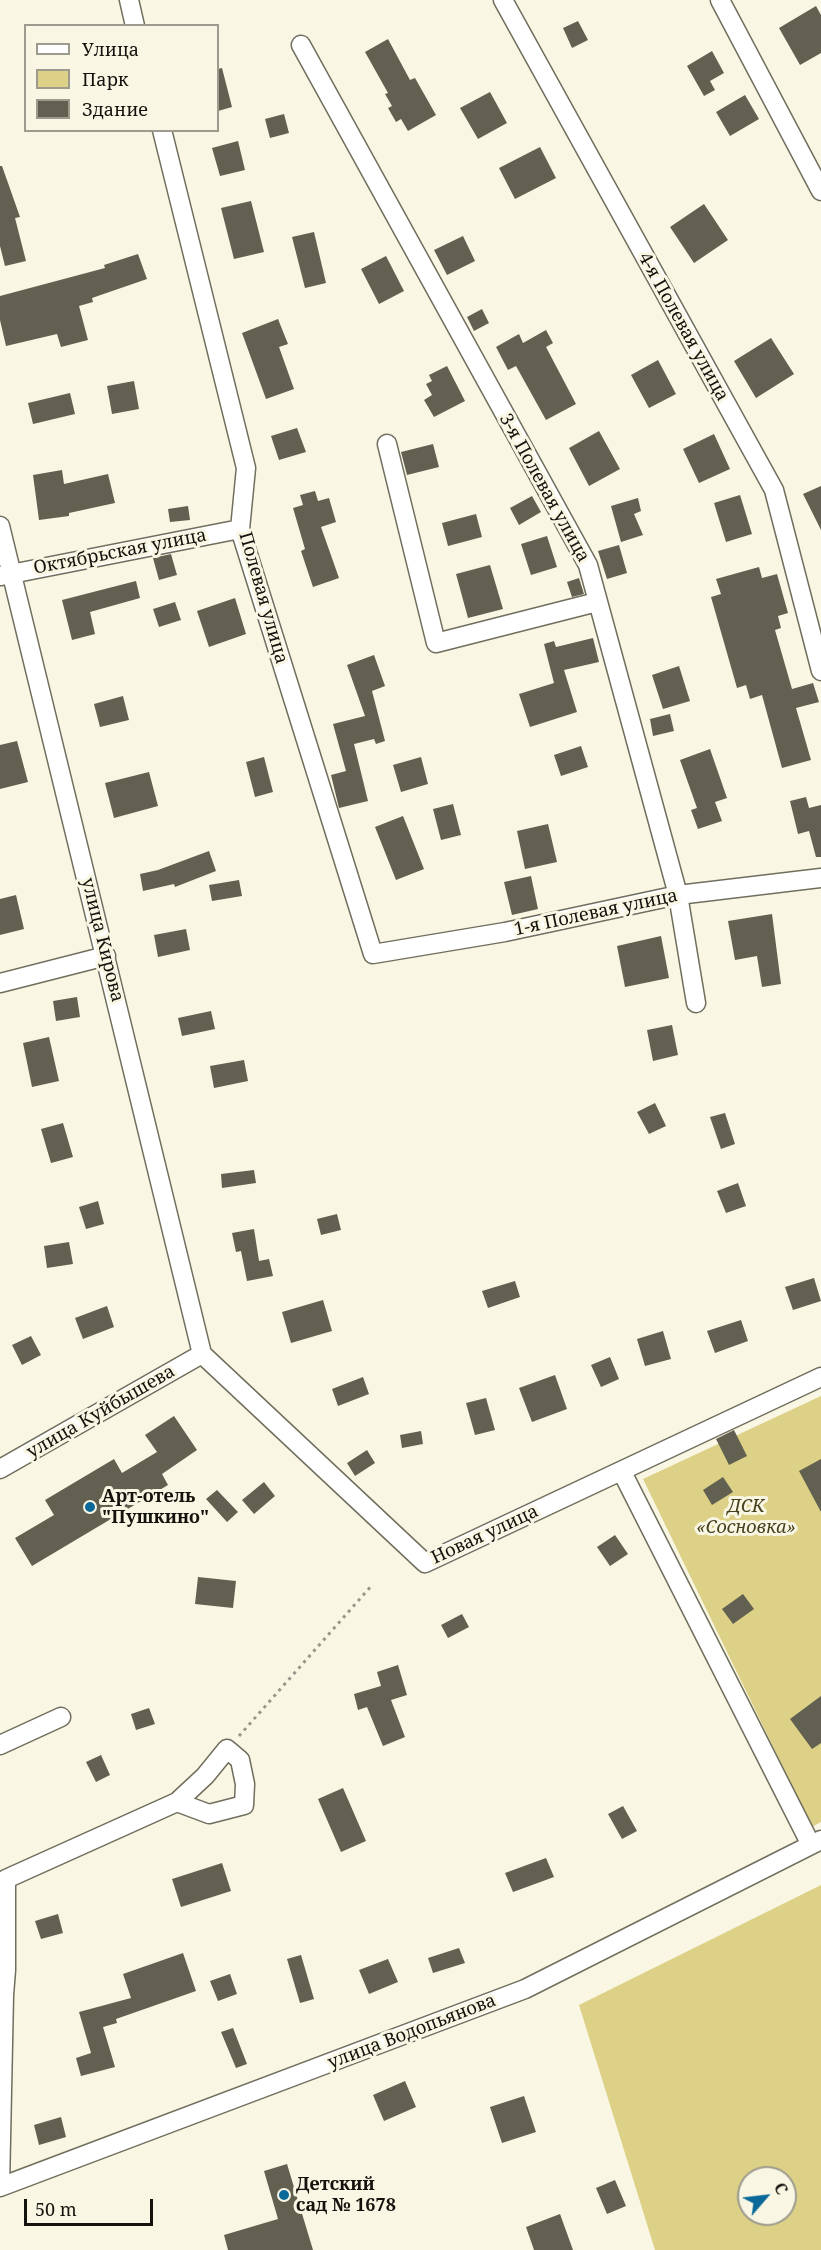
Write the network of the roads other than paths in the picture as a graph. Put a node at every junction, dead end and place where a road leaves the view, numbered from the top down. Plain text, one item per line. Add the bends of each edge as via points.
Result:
1 (129, 0) edge
2 (503, 0) edge
3 (720, 0) edge
4 (135, 24) edge
5 (301, 45) dead end
6 (162, 132) edge
7 (821, 191) edge
8 (387, 444) dead end
9 (0, 526) edge
10 (240, 530) junction
11 (5, 574) edge
12 (597, 602) junction
13 (821, 671) edge
14 (821, 878) edge
15 (678, 895) junction
16 (373, 954) joint
17 (106, 956) junction
18 (0, 983) edge
19 (696, 1003) dead end
20 (202, 1354) junction
21 (821, 1377) edge
22 (0, 1469) edge
23 (622, 1472) junction
24 (61, 1717) dead end
25 (0, 1745) edge
26 (177, 1802) junction
27 (816, 1842) edge
28 (0, 2187) edge

1 - 4 street
2 - 13 street, 4-я Полевая улица via 774,490
3 - 7 street
5 - 12 street, 3-я Полевая улица via 588,565
6 - 10 street, Полевая улица via 246,468
8 - 12 street via 436,642
9 - 11 street, улица Кирова
10 - 11 street, Октябрьская улица
10 - 16 street, Полевая улица
11 - 17 street, улица Кирова
12 - 15 street, 3-я Полевая улица
14 - 15 street, 1-я Полевая улица
15 - 16 street, 1-я Полевая улица via 505,932
15 - 19 street, 3-я Полевая улица
17 - 18 street
17 - 20 street, улица Кирова
20 - 22 street, улица Куйбышева
20 - 23 street, Новая улица via 425,1563
21 - 23 street, Новая улица
23 - 27 street
24 - 25 street
26 - 26 street via 209,1814 244,1805 240,1760 228,1749
26 - 28 street via 6,1879
27 - 28 street, улица Водопьянова via 525,1989

